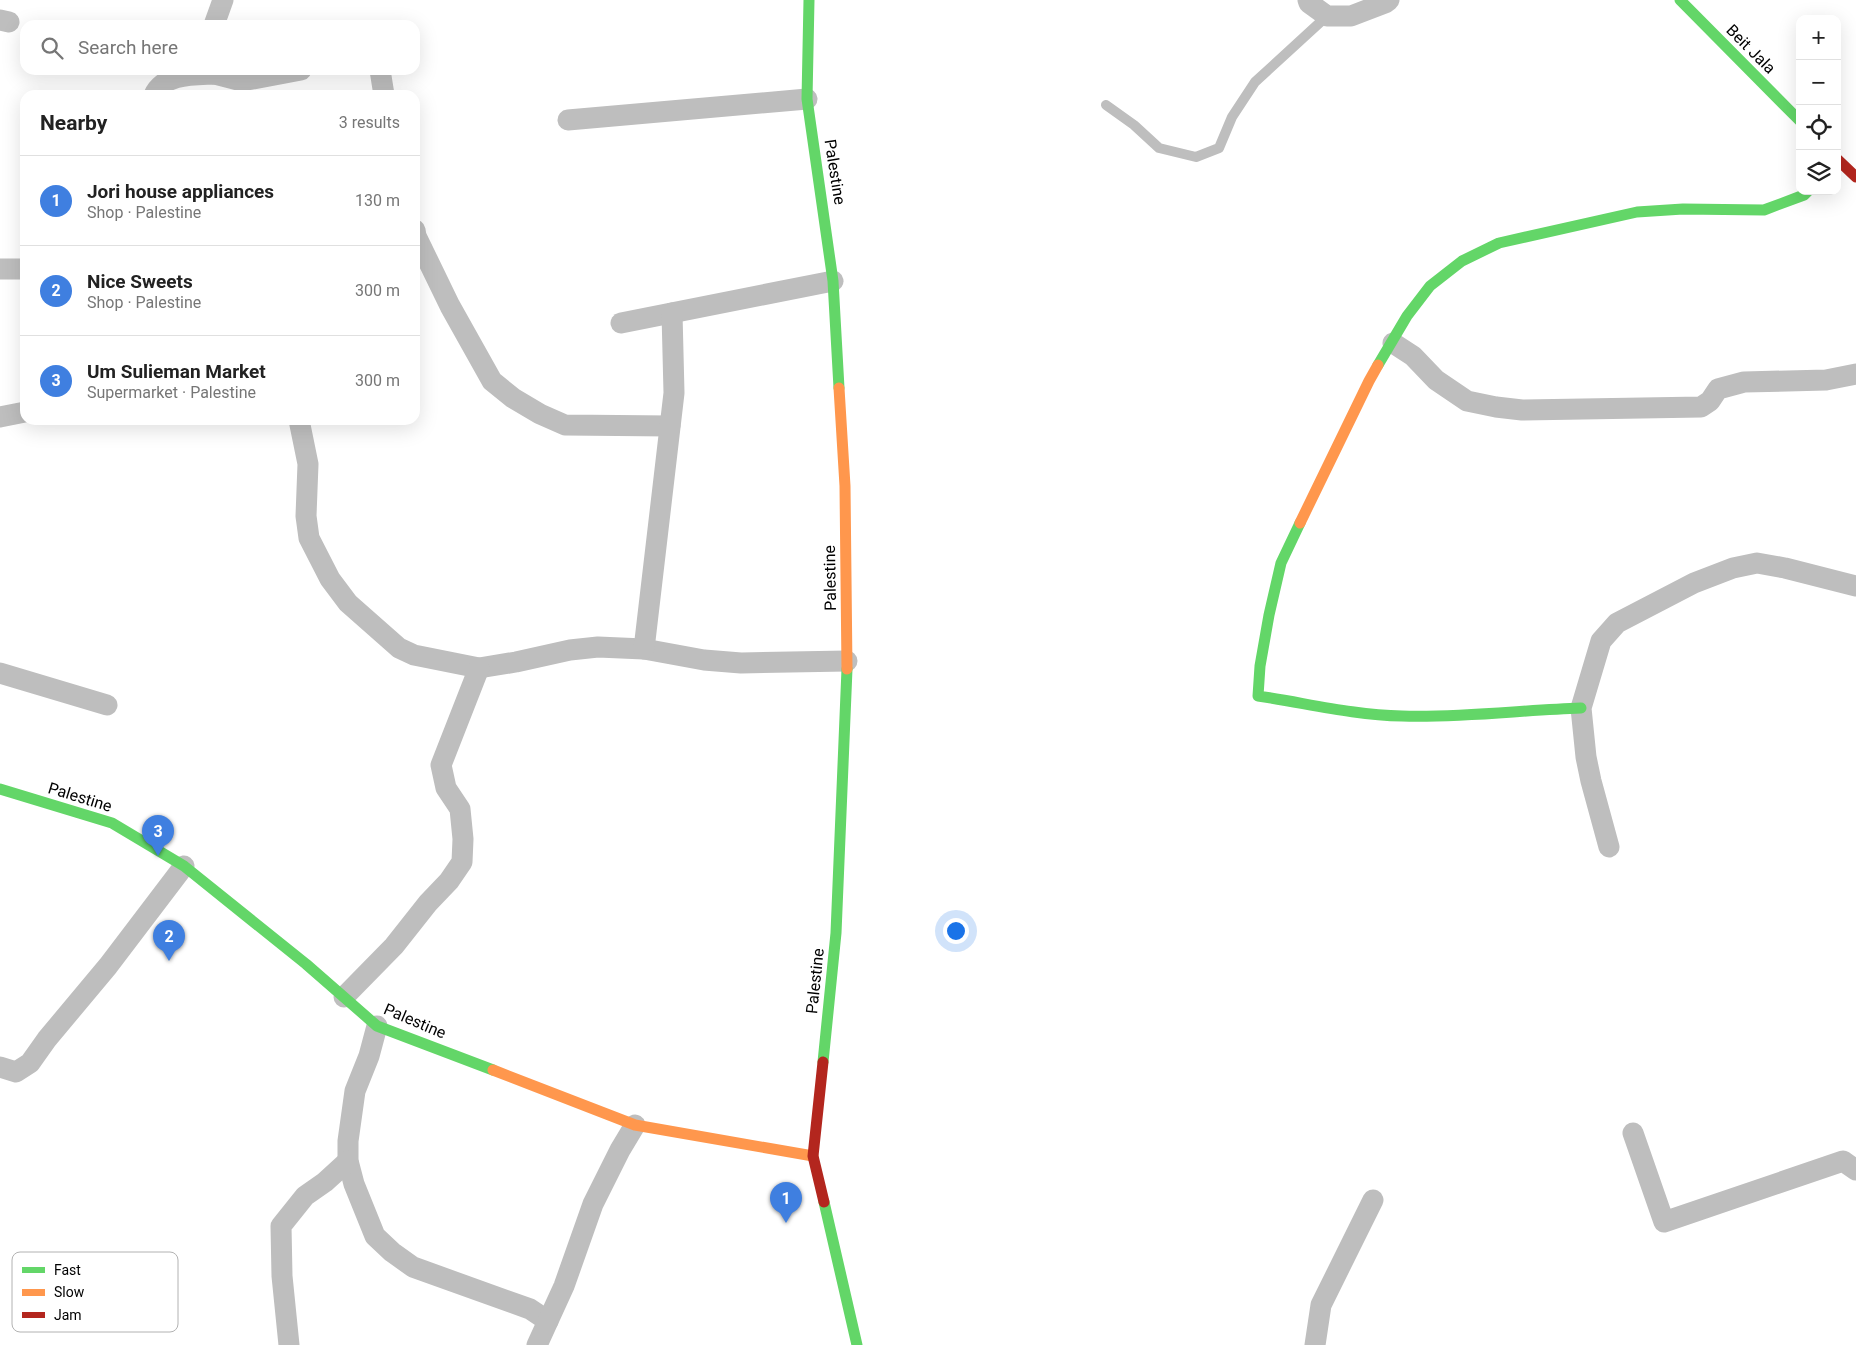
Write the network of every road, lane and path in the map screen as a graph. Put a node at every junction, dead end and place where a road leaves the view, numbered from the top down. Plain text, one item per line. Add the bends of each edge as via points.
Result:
1 (222, 0) edge
2 (809, 0) edge
3 (1308, 0) edge
4 (1389, 0) edge
5 (1680, 0) edge
6 (1326, 16) junction
7 (216, 20) edge
8 (186, 75) edge
9 (223, 75) edge
10 (274, 75) edge
11 (381, 75) edge
12 (156, 90) edge
13 (383, 90) edge
14 (807, 99) junction
15 (1106, 105) dead end
16 (1796, 117) edge
17 (568, 120) dead end
18 (1804, 195) edge
19 (420, 244) edge
20 (0, 269) edge
21 (20, 269) edge
22 (834, 281) junction
23 (672, 313) junction
24 (621, 324) dead end
25 (1393, 343) junction
26 (1856, 374) edge
27 (20, 413) edge
28 (0, 417) edge
29 (300, 425) edge
30 (670, 426) junction
31 (1856, 586) edge
32 (644, 649) junction
33 (847, 661) junction
34 (479, 668) junction
35 (0, 673) edge
36 (107, 706) dead end
37 (1581, 708) junction
38 (0, 789) edge
39 (1609, 847) dead end
40 (184, 866) junction
41 (344, 997) junction
42 (377, 1026) junction
43 (0, 1067) edge
44 (635, 1126) junction
45 (1633, 1133) dead end
46 (813, 1156) junction
47 (348, 1161) junction
48 (1856, 1170) edge
49 (1373, 1200) dead end
50 (548, 1321) junction
51 (289, 1345) edge
52 (537, 1345) edge
53 (857, 1345) edge
54 (1315, 1345) edge

1 - 7 street
2 - 14 street, Palestine
3 - 6 street
4 - 6 street via 1351,16
5 - 16 street, Beit Jala
6 - 15 lane via 1256,82 1232,117 1219,148 1196,157 1159,148
8 - 12 street via 166,82
9 - 10 street via 242,81
11 - 13 street
14 - 17 street
14 - 22 street, Palestine
18 - 25 street via 1764,210 1637,212 1499,243 1462,261 1430,286 1407,316
19 - 30 street via 492,381 512,398 565,425
20 - 21 street
22 - 23 street
22 - 33 street, Palestine via 845,486
23 - 24 street
23 - 30 street via 674,393
25 - 26 street via 1413,356 1436,380 1467,401 1522,410 1701,406 1710,401 1718,389 1744,382 1826,380
25 - 37 street via 1369,381 1281,564 1267,623 1258,696 1360,713 1400,716
27 - 28 street
29 - 34 street via 308,464 306,516 309,538 330,579 348,603 399,648 414,655
30 - 32 street
31 - 37 street via 1757,563 1694,583 1617,623 1601,641
32 - 33 street via 742,664
32 - 34 street via 598,647 570,650
33 - 46 street, Palestine via 836,933
34 - 41 street via 440,765 446,788 460,809 462,862 394,946
35 - 36 street
37 - 39 street via 1591,782
38 - 40 street, Palestine via 112,823
40 - 41 street, Palestine
40 - 43 street via 30,1063 16,1072
41 - 42 street, Palestine
42 - 44 street, Palestine
42 - 47 street via 355,1091
44 - 46 street, Palestine
44 - 50 street via 593,1204
45 - 48 street via 1664,1222 1843,1161
46 - 53 street, Palestine
47 - 50 street via 375,1236 392,1252 413,1267 530,1309
47 - 51 street via 305,1196 281,1226
49 - 54 street via 1321,1305
50 - 52 street

